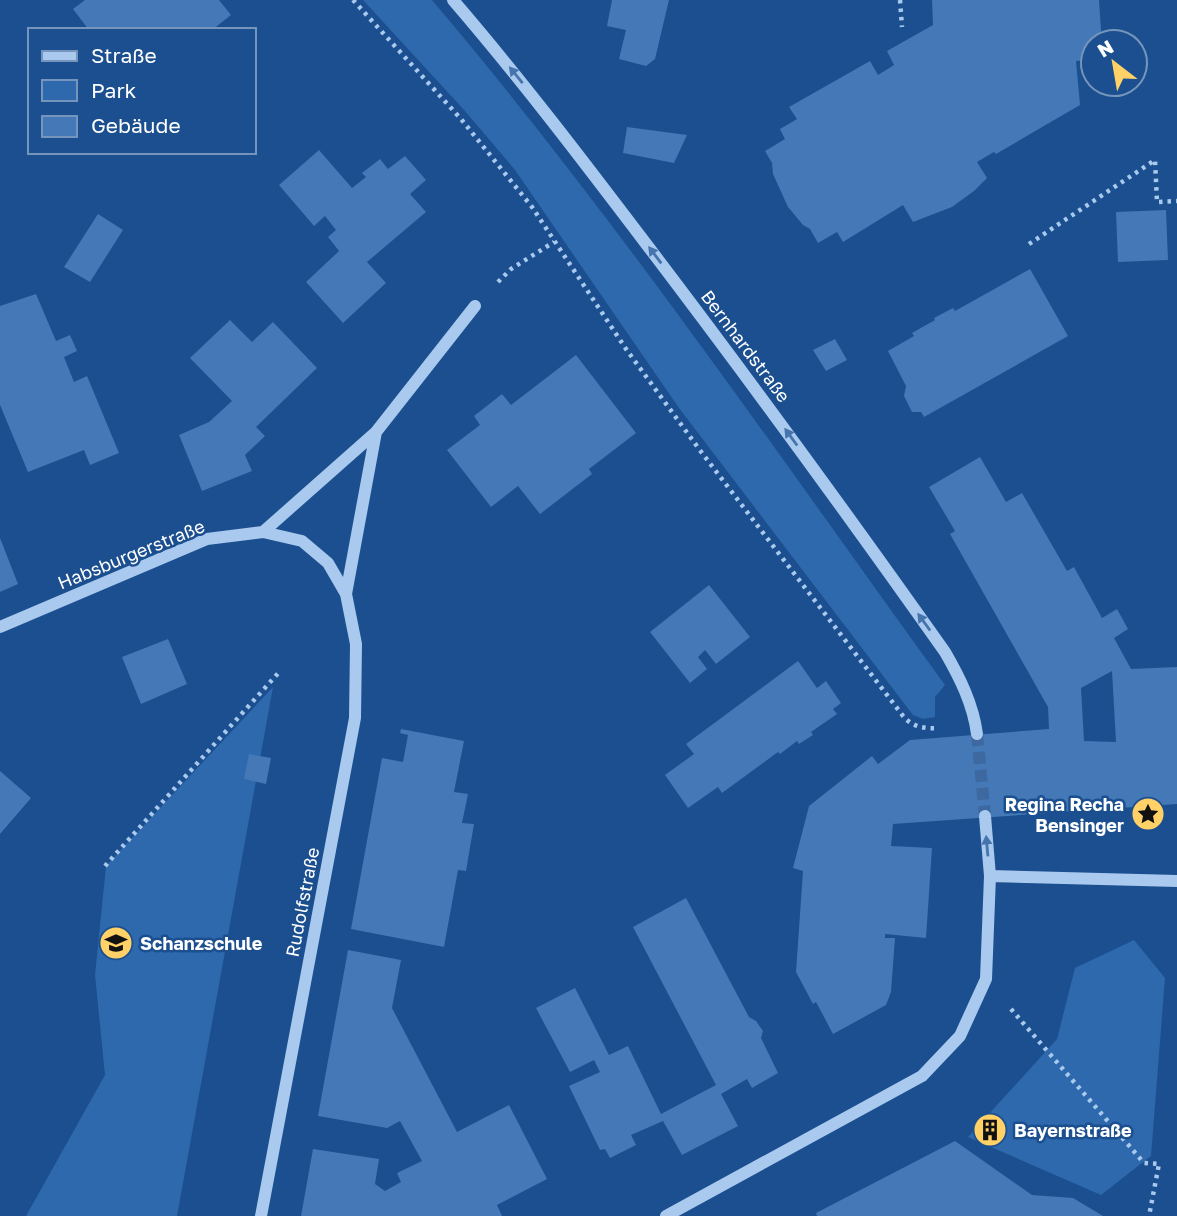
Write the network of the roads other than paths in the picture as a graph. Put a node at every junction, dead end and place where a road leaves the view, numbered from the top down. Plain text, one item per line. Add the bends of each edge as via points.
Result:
1 (453, 0) edge
2 (475, 306) dead end
3 (376, 432) junction
4 (263, 532) junction
5 (346, 594) junction
6 (0, 627) edge
7 (977, 734) tunnel mouth
8 (985, 816) tunnel mouth
9 (990, 876) junction
10 (1177, 881) edge
11 (261, 1216) edge
12 (666, 1216) edge

7 -> 1 street, Bernhardstraße via 970,702 945,652 834,496 516,74
2 - 3 street
3 - 4 street
3 - 5 street, Rudolfstraße
4 - 5 street, Rudolfstraße via 302,541 328,563
4 - 6 street, Habsburgerstraße via 206,539
5 - 11 street, Rudolfstraße via 356,644 355,718
9 -> 8 street
9 - 10 street
9 - 12 street via 986,979 960,1036 922,1076

